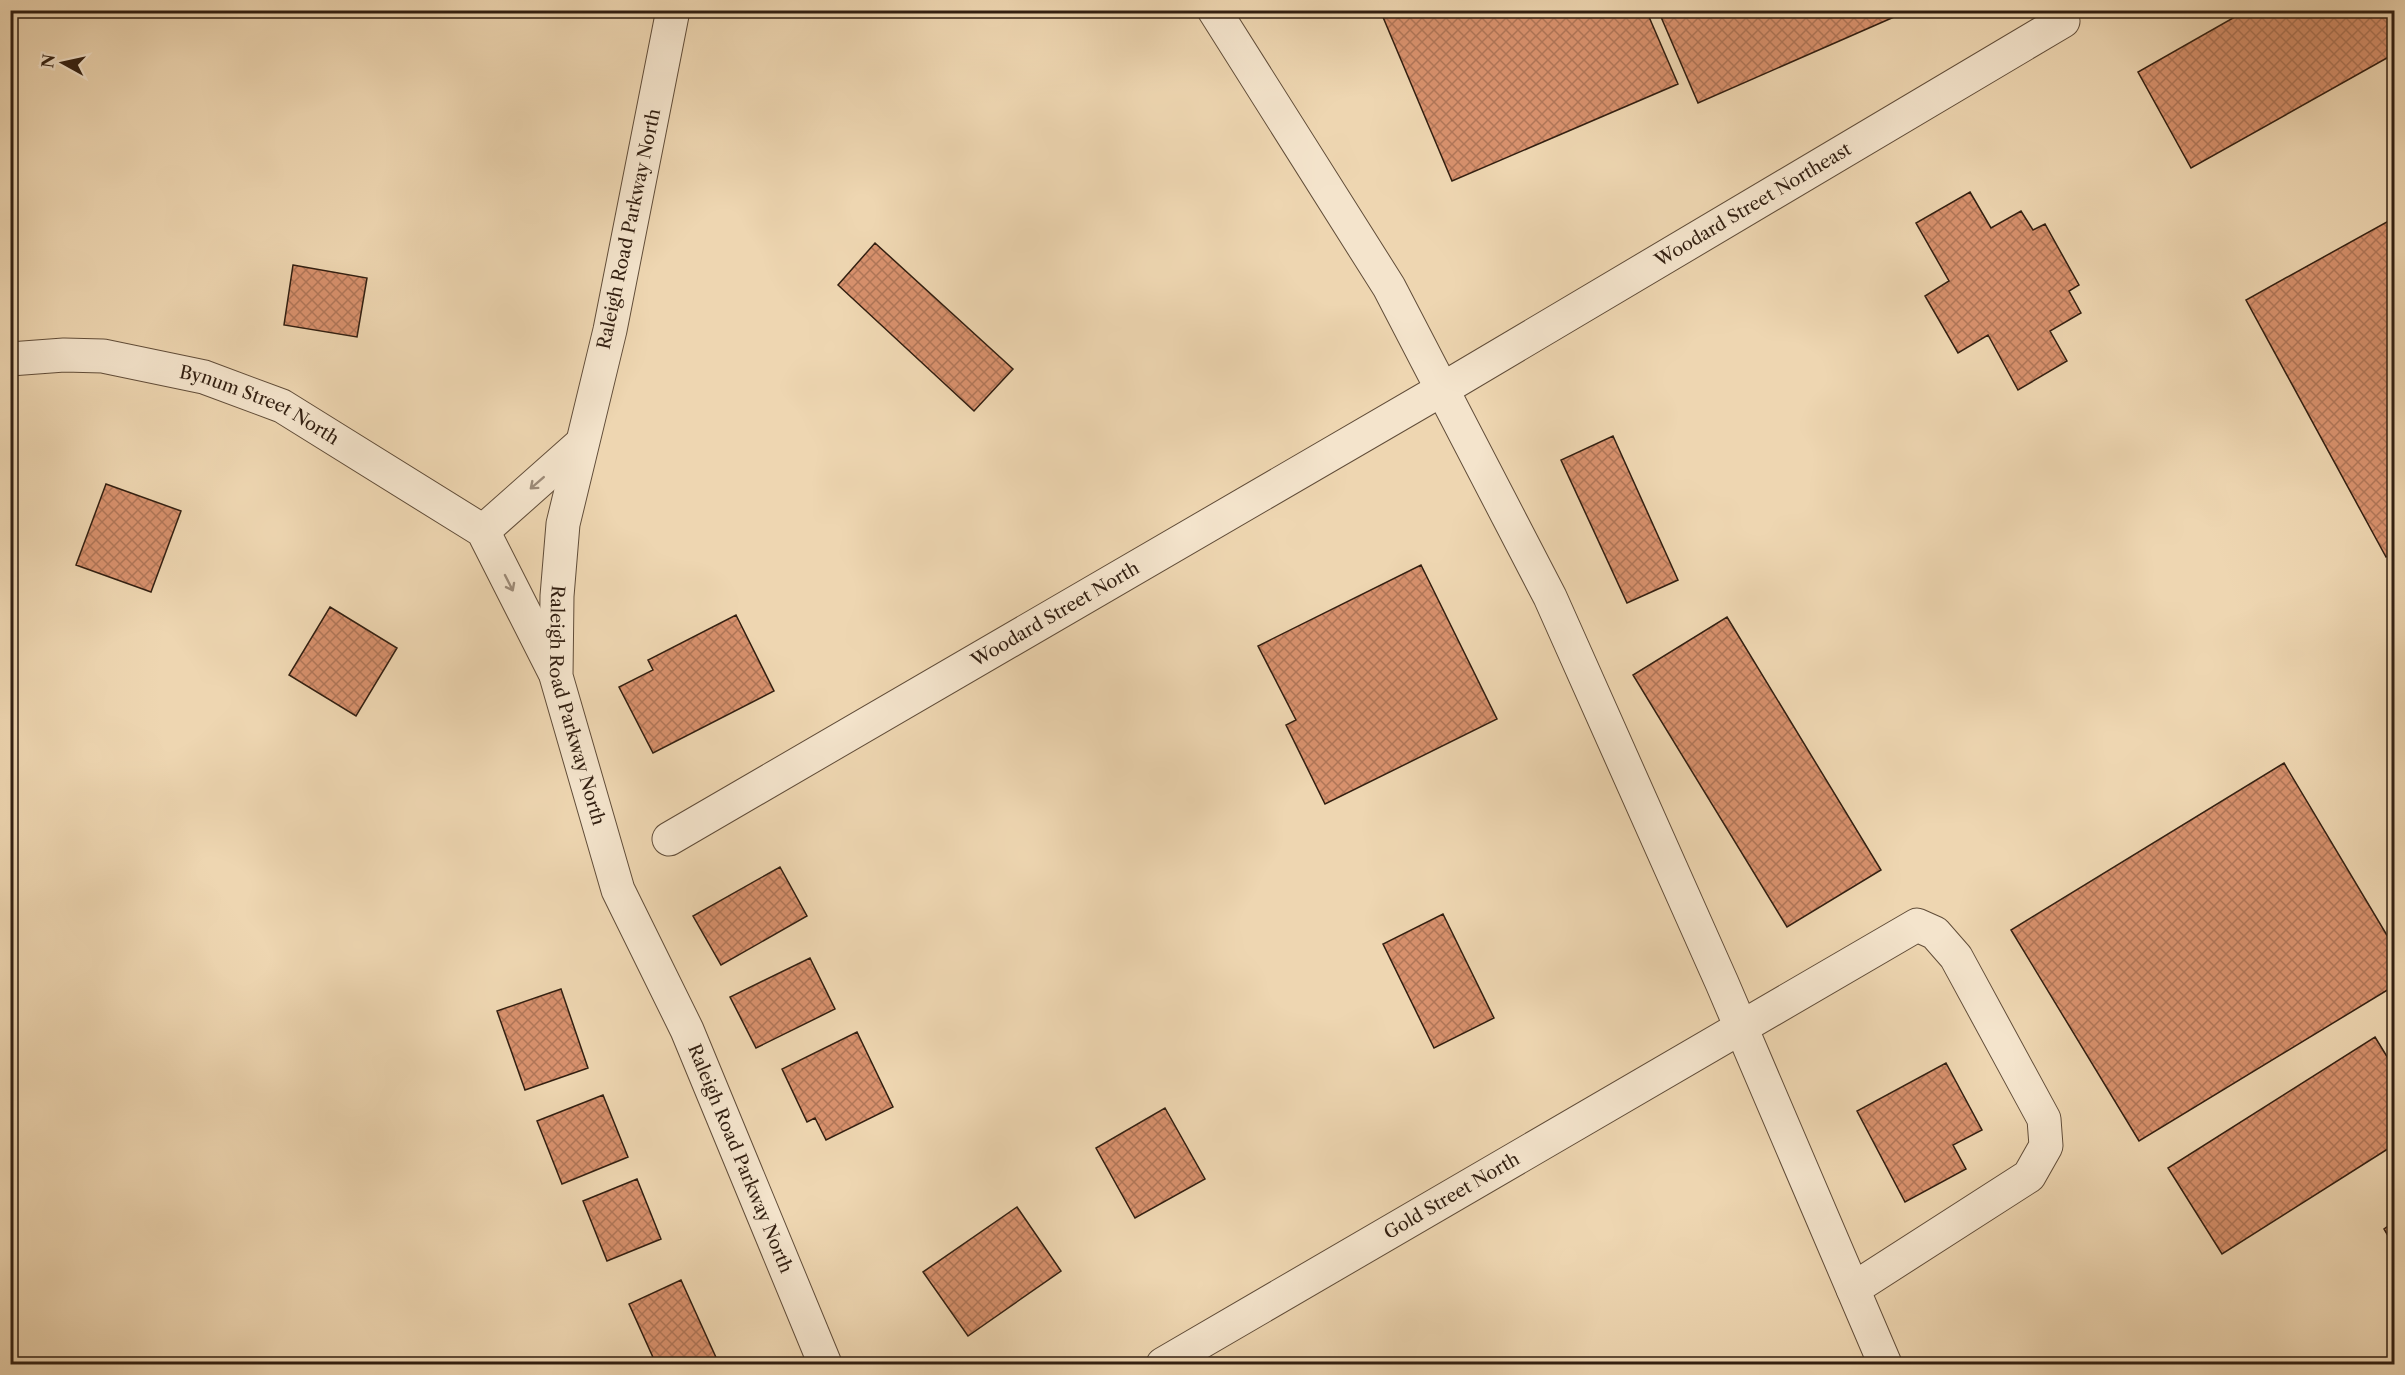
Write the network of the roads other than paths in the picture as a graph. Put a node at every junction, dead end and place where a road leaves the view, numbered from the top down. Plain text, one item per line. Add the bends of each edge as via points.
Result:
1 (673, 10) edge
2 (1214, 10) edge
3 (2061, 16) edge
4 (10, 359) edge
5 (1441, 390) junction
6 (580, 444) junction
7 (483, 531) junction
8 (556, 676) junction
9 (669, 839) dead end
10 (1741, 1028) junction
11 (1853, 1289) junction
12 (825, 1365) edge
13 (1163, 1365) edge
14 (1885, 1365) edge

1 - 6 street, Raleigh Road Parkway North via 610,330
2 - 5 street via 1389,287
3 - 5 street, Woodard Street Northeast
4 - 7 street, Bynum Street North via 103,356 204,377 282,406
5 - 9 street, Woodard Street North
5 - 10 street via 1550,597
6 -> 7 street
6 - 8 street, Raleigh Road Parkway North via 563,524
7 -> 8 street
8 - 12 street, Raleigh Road Parkway North via 618,890 687,1030
10 - 11 street
10 - 11 street, Gold Street North via 1917,925 1935,933 1956,957 2044,1119 2046,1146 2029,1176
10 - 13 street, Gold Street North
11 - 14 street

